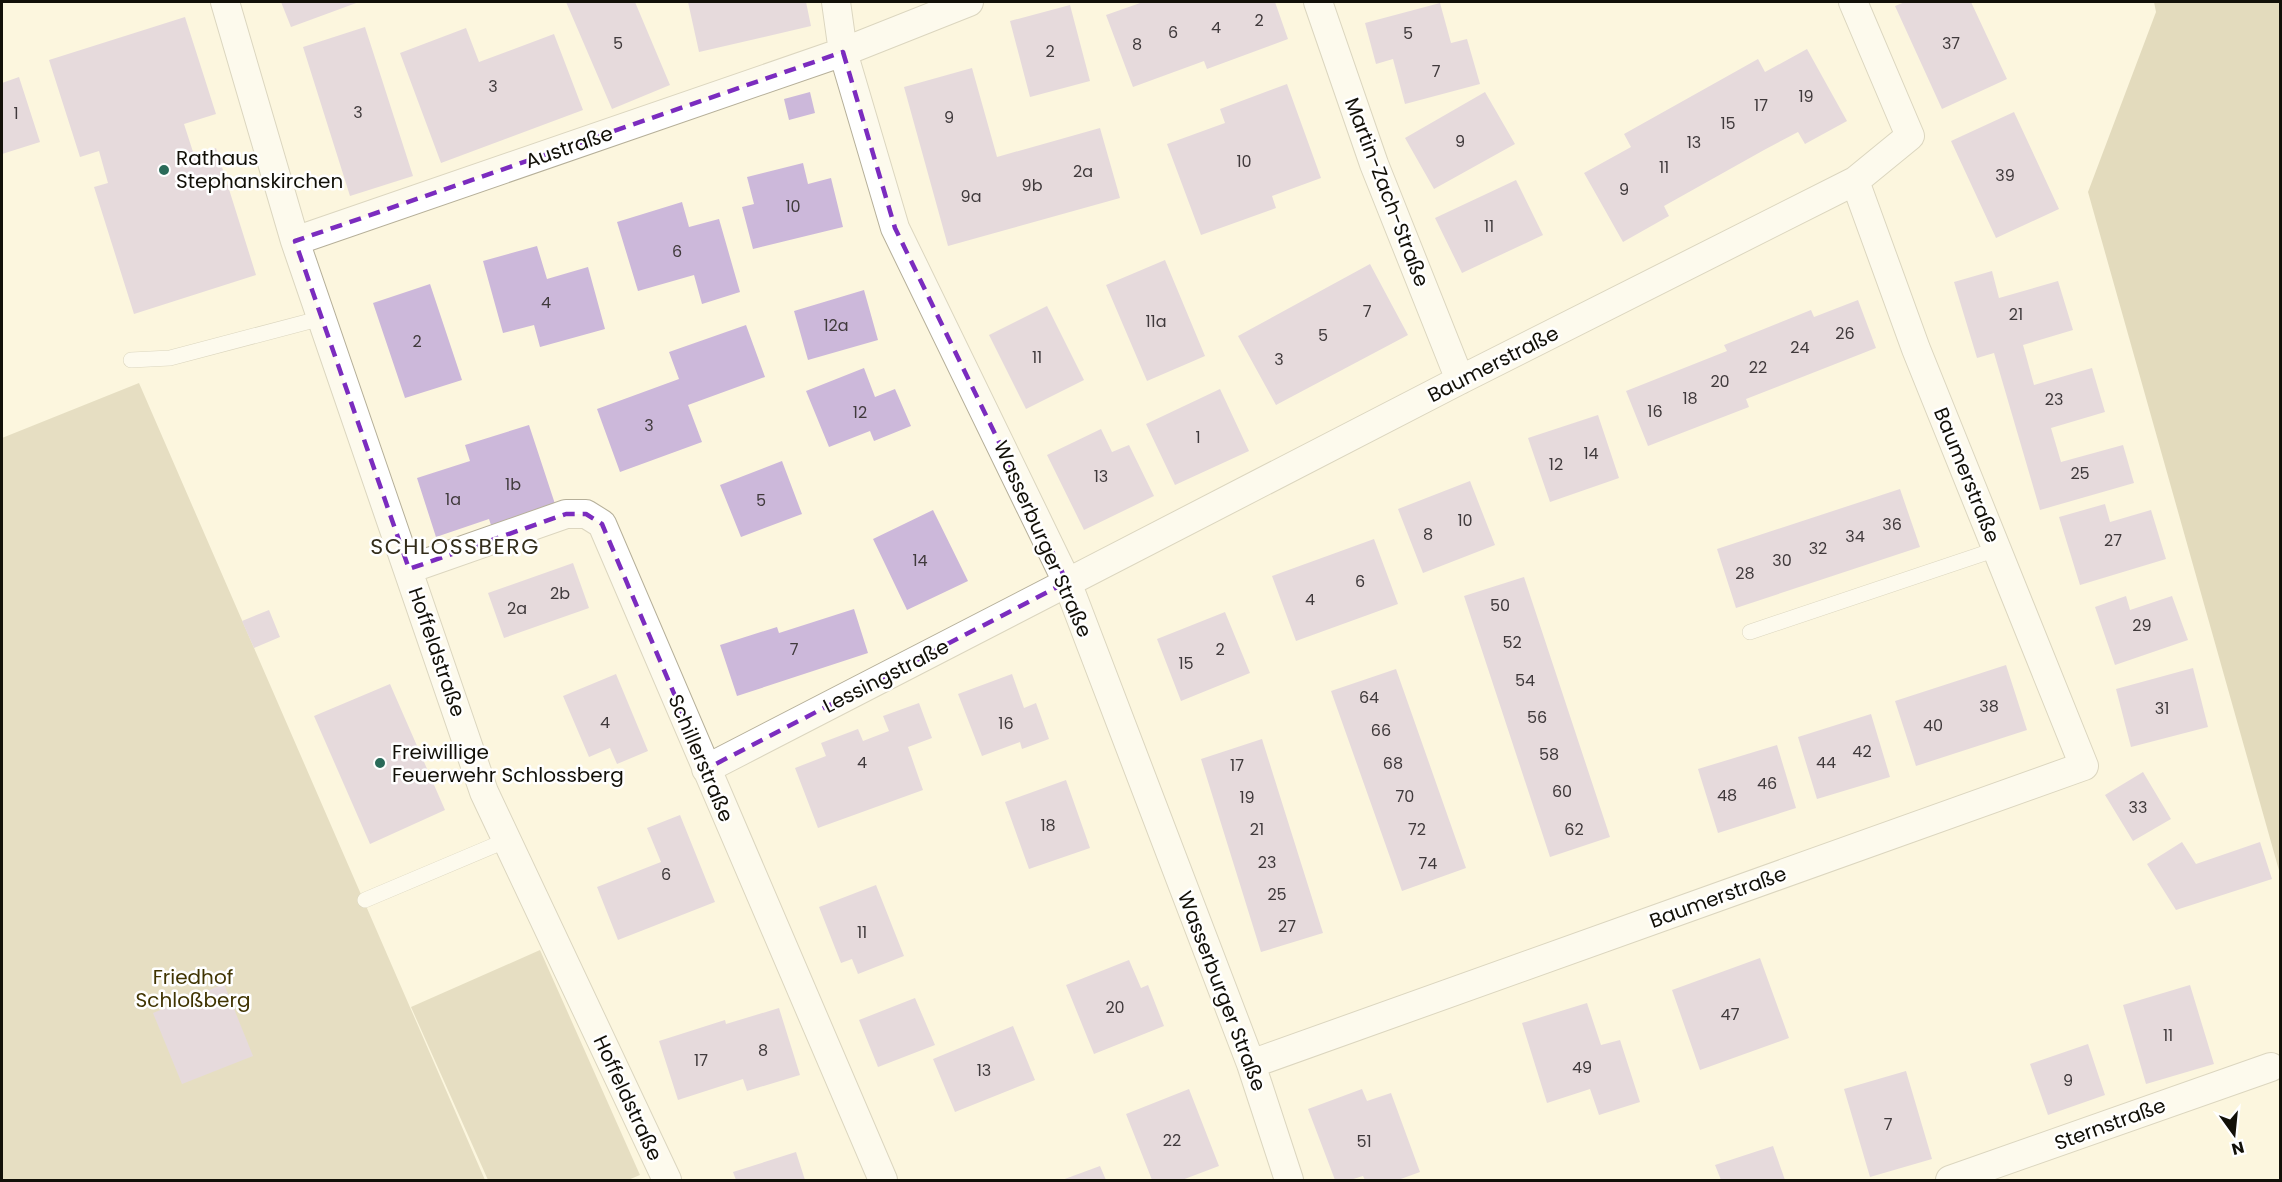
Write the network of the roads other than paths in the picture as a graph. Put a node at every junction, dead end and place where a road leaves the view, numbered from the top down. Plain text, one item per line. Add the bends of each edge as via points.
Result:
1 (225, 2) edge
2 (836, 2) edge
3 (969, 2) edge
4 (1318, 2) edge
5 (1853, 2) edge
6 (843, 52) junction
7 (1855, 181) junction
8 (295, 241) junction
9 (322, 318) junction
10 (131, 360) dead end
11 (1460, 380) junction
12 (1997, 549) junction
13 (409, 569) junction
14 (1067, 582) junction
15 (1750, 632) dead end
16 (706, 769) junction
17 (507, 840) junction
18 (364, 900) dead end
19 (1251, 1064) junction
20 (2271, 1067) dead end
21 (667, 1180) edge
22 (883, 1180) edge
23 (1289, 1180) edge
24 (1950, 1180) edge

1 - 8 street, Hoffeldstraße
2 - 6 street, Wasserburger Straße
3 - 6 street, Austraße
4 - 11 street, Martin-Zach-Straße via 1374,164
5 - 7 street via 1910,136
6 - 8 street, Austraße
6 - 14 street, Wasserburger Straße via 895,228
7 - 11 street, Baumerstraße
7 - 12 street, Baumerstraße via 1916,349
8 - 9 street, Hoffeldstraße
9 - 10 lane via 170,358
9 - 13 street, Hoffeldstraße
11 - 14 street, Baumerstraße
12 - 15 lane
12 - 19 street, Baumerstraße via 2084,766
13 - 16 street, Schillerstraße via 566,513 586,514 602,524
13 - 17 street, Hoffeldstraße via 484,792
14 - 16 street, Lessingstraße
14 - 19 street, Wasserburger Straße
16 - 22 street, Schillerstraße
17 - 18 lane
17 - 21 street, Hoffeldstraße
19 - 23 street, Wasserburger Straße
20 - 24 street, Sternstraße

